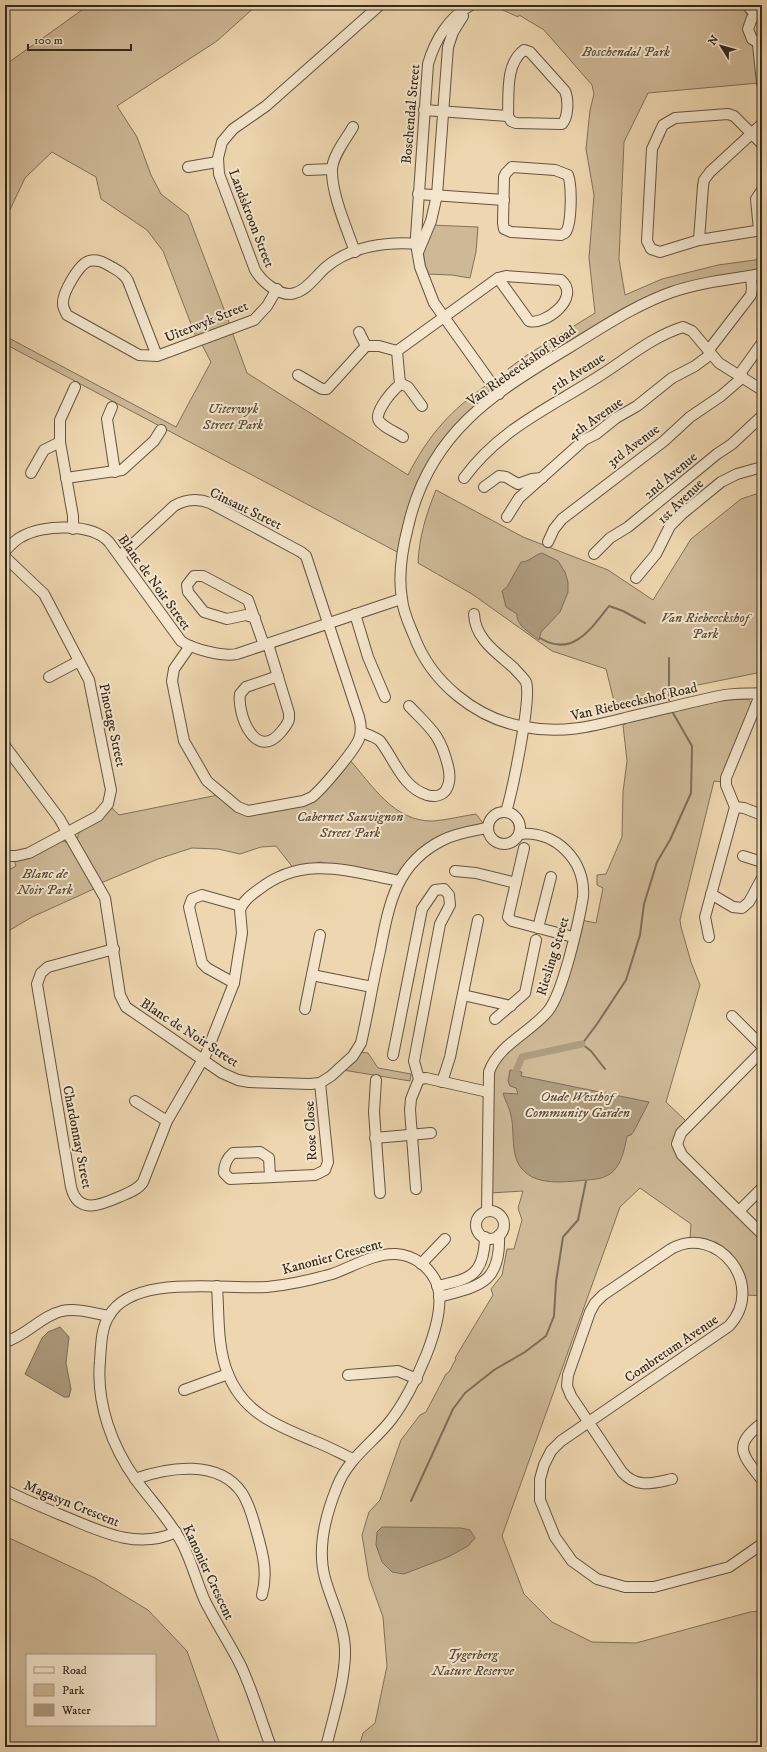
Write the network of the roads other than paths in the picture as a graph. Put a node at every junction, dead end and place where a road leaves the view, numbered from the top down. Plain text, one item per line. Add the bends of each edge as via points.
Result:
1 (380, 5) edge
2 (747, 5) edge
3 (468, 7) edge
4 (759, 14) edge
5 (760, 45) edge
6 (762, 83) edge
7 (424, 110) junction
8 (443, 111) junction
9 (508, 116) junction
10 (762, 124) edge
11 (353, 127) dead end
12 (751, 135) junction
13 (762, 144) edge
14 (217, 162) junction
15 (188, 166) dead end
16 (332, 169) junction
17 (308, 170) dead end
18 (762, 190) edge
19 (418, 194) junction
20 (437, 195) junction
21 (504, 200) junction
22 (761, 230) edge
23 (700, 240) junction
24 (418, 247) junction
25 (356, 252) junction
26 (762, 274) edge
27 (751, 276) junction
28 (498, 278) junction
29 (277, 289) junction
30 (443, 318) junction
31 (360, 332) dead end
32 (762, 343) edge
33 (366, 346) junction
34 (397, 351) junction
35 (711, 351) junction
36 (157, 356) junction
37 (298, 375) dead end
38 (741, 376) junction
39 (400, 384) junction
40 (75, 387) dead end
41 (762, 390) edge
42 (499, 394) junction
43 (422, 406) dead end
44 (112, 407) dead end
45 (762, 416) edge
46 (161, 430) dead end
47 (402, 437) dead end
48 (60, 442) junction
49 (762, 467) edge
50 (115, 472) junction
51 (31, 473) dead end
52 (66, 478) junction
53 (464, 478) dead end
54 (542, 478) junction
55 (484, 487) dead end
56 (507, 518) dead end
57 (73, 529) junction
58 (548, 542) dead end
59 (5, 551) edge
60 (594, 554) dead end
61 (120, 556) junction
62 (5, 557) edge
63 (636, 578) dead end
64 (402, 599) junction
65 (355, 614) junction
66 (474, 614) dead end
67 (255, 618) junction
68 (329, 623) junction
69 (266, 644) junction
70 (190, 646) junction
71 (79, 661) junction
72 (278, 676) junction
73 (49, 677) dead end
74 (762, 693) edge
75 (385, 697) dead end
76 (409, 706) dead end
77 (523, 727) junction
78 (361, 732) junction
79 (5, 746) edge
80 (735, 807) junction
81 (506, 812) junction
82 (762, 815) edge
83 (487, 828) junction
84 (68, 834) junction
85 (519, 834) junction
86 (524, 848) dead end
87 (5, 856) edge
88 (743, 856) dead end
89 (762, 862) edge
90 (455, 872) dead end
91 (551, 877) dead end
92 (762, 878) edge
93 (399, 881) junction
94 (516, 883) junction
95 (711, 894) junction
96 (241, 906) junction
97 (478, 920) dead end
98 (538, 928) junction
99 (320, 935) dead end
100 (573, 937) junction
101 (709, 937) dead end
102 (536, 940) dead end
103 (114, 949) junction
104 (312, 975) junction
105 (234, 983) junction
106 (372, 987) junction
107 (463, 996) junction
108 (511, 1006) junction
109 (305, 1009) dead end
110 (732, 1016) dead end
111 (495, 1019) dead end
112 (762, 1046) edge
113 (762, 1051) edge
114 (393, 1055) dead end
115 (202, 1060) junction
116 (419, 1079) junction
117 (376, 1080) dead end
118 (442, 1082) junction
119 (320, 1083) junction
120 (488, 1092) junction
121 (135, 1101) dead end
122 (167, 1121) junction
123 (431, 1133) dead end
124 (412, 1135) junction
125 (376, 1138) junction
126 (270, 1176) junction
127 (762, 1188) edge
128 (416, 1190) dead end
129 (380, 1193) dead end
130 (487, 1211) junction
131 (739, 1211) junction
132 (762, 1234) edge
133 (499, 1235) junction
134 (485, 1237) junction
135 (445, 1239) dead end
136 (422, 1264) junction
137 (217, 1286) junction
138 (437, 1286) junction
139 (439, 1297) junction
140 (108, 1316) junction
141 (5, 1342) edge
142 (228, 1374) junction
143 (348, 1375) dead end
144 (417, 1379) junction
145 (184, 1390) dead end
146 (588, 1422) junction
147 (762, 1423) edge
148 (353, 1459) junction
149 (135, 1479) junction
150 (672, 1479) dead end
151 (762, 1480) edge
152 (5, 1490) edge
153 (176, 1532) junction
154 (762, 1544) edge
155 (262, 1595) dead end
156 (272, 1747) edge
157 (326, 1747) edge

1 - 14 street, Landskroon Street via 266,106 229,133 220,148
2 - 4 street
3 - 7 street, Boschendal Street via 446,27 434,47 426,72
3 - 8 street, Boschendal Street via 453,32 448,47
4 - 5 street via 750,21 748,29 750,36
5 - 6 street
7 - 8 street
7 - 19 street, Boschendal Street
8 - 9 street
8 - 20 street, Boschendal Street
9 - 9 street via 512,67 519,54 524,50 528,51 565,91 565,120 558,125 516,123
10 - 12 street
11 - 16 street
12 - 13 street
12 - 23 street via 704,180
12 - 23 street via 734,116 728,114 675,118 663,125 654,143 647,241 649,246 660,252
14 - 15 street, Landskroon Street
14 - 29 street, Landskroon Street via 219,174 255,270 261,279
16 - 17 street
16 - 25 street via 337,197
18 - 22 street via 756,199
19 - 20 street
19 - 24 street, Boschendal Street
20 - 21 street
20 - 24 street, Boschendal Street via 431,221
21 - 21 street via 504,177 512,167 565,172 571,183 567,231 561,235 507,230 503,226
22 - 23 street
24 - 25 street, Landskroon Street via 384,243
24 - 30 street, Boschendal Street via 429,292
25 - 29 street, Landskroon Street via 329,264 297,293 285,294
26 - 27 street, Van Riebeeckshof Road
27 - 35 street via 751,295
27 - 42 street, Van Riebeeckshof Road via 702,284 672,292 644,304 543,363
28 - 28 street via 526,318 532,322 560,308 566,300 565,285 558,279 506,276
28 - 30 street
29 - 36 street, Uiterwyk Street via 267,306 254,320
30 - 34 street
30 - 42 street, Boschendal Street
31 - 33 street
32 - 38 street, 3rd Avenue
33 - 34 street via 379,346
33 - 37 street via 327,389 322,389
34 - 39 street
35 - 38 street via 729,370
35 - 53 street, 5th Avenue via 686,328 656,339 503,436 481,456
35 - 54 street, 4th Avenue via 695,366 672,378 637,406 584,440
36 - 36 street, Uiterwyk Street via 139,355 67,315 63,308 64,296 84,263 90,260 99,261 121,272 127,278
38 - 41 street
38 - 58 street, 3rd Avenue via 721,396 690,417 664,441 562,519
39 - 43 street via 408,386
39 - 47 street via 378,411 377,417 380,422
40 - 48 street via 62,414
42 - 64 street, Van Riebeeckshof Road via 459,427 427,472 416,497 406,533 402,556
44 - 50 street via 107,419
45 - 60 street, 2nd Avenue via 732,444 628,527 610,538
46 - 50 street via 154,441 128,466
48 - 51 street via 44,450
48 - 52 street
49 - 63 street, 1st Avenue via 737,474 721,482 682,514 666,532 656,554
50 - 52 street
52 - 57 street
54 - 55 street via 518,484 499,476
54 - 56 street, 4th Avenue via 519,498
57 - 59 street, Blanc de Noir Street via 49,527 30,533 18,539
57 - 61 street, Blanc de Noir Street via 100,534
61 - 68 street, Cinsaut Street via 174,506 190,500 205,501 304,554 309,561
61 - 70 street, Blanc de Noir Street via 173,633
62 - 71 street, Pinotage Street via 44,594
64 - 65 street, Blanc de Noir Street
64 - 77 street, Van Riebeeckshof Road via 417,644 428,664 445,685 476,709 499,720
65 - 68 street, Blanc de Noir Street
65 - 75 street via 368,657
66 - 77 street via 474,624 481,638 525,681 527,686
67 - 67 street via 227,618 204,612 188,592 187,585 194,576 203,576 248,600
67 - 69 street
68 - 69 street, Blanc de Noir Street
68 - 78 street, Cinsaut Street via 359,717
69 - 70 street, Blanc de Noir Street via 231,655
69 - 72 street
70 - 78 street via 172,675 184,741 207,781 238,807 254,811 312,798 354,748
71 - 73 street
71 - 84 street, Pinotage Street via 91,686 111,795 102,812
72 - 72 street via 289,719 276,737 262,741 253,736 245,723 240,694 246,687
74 - 77 street, Van Riebeeckshof Road via 722,695 586,728 558,731
74 - 80 street via 726,778 726,785
76 - 78 street via 435,732 443,746 450,774 448,788 444,793 437,796 419,792 396,768 379,740
77 - 81 street
79 - 84 street, Blanc de Noir Street
80 - 82 street
80 - 95 street
81 - 83 street via 495,814 489,820
81 - 85 street via 518,820
83 - 85 street via 489,836 498,844 511,843
83 - 93 street via 460,834 435,844 414,861
84 - 87 street, Pinotage Street via 29,853
84 - 103 street, Blanc de Noir Street via 105,898
85 - 100 street, Riesling Street via 527,833 552,840 564,848 577,865 584,891
86 - 94 street
88 - 89 street
90 - 94 street via 476,873
91 - 98 street
92 - 95 street via 749,902 742,908 733,907
93 - 96 street via 337,868 312,867 271,880
93 - 106 street via 388,906
94 - 98 street via 508,917 512,921
95 - 101 street via 704,919
96 - 105 street, Chardonnay Street via 242,933
96 - 105 street via 202,895 192,899 189,907 202,963
97 - 107 street
98 - 100 street
99 - 104 street
100 - 120 street, Riesling Street via 560,990 553,1004 546,1014 495,1059 489,1072
102 - 108 street via 526,990
103 - 115 street, Blanc de Noir Street via 120,994 126,1007
103 - 122 street, Chardonnay Street via 48,967 39,976 37,984 70,1180 76,1198 86,1205 98,1206 139,1188
104 - 106 street
104 - 109 street
105 - 115 street, Chardonnay Street
106 - 119 street via 359,1048 331,1076
107 - 108 street
107 - 118 street
108 - 111 street
110 - 112 street
113 - 131 street via 681,1133 677,1141 682,1155
114 - 116 street via 422,909 433,891 444,889 449,895 450,902 440,924 415,1050 414,1061
115 - 119 street, Blanc de Noir Street via 227,1076 243,1082
115 - 122 street, Chardonnay Street
116 - 118 street
116 - 124 street via 410,1105
117 - 125 street
118 - 120 street
119 - 126 street, Rose Close via 328,1162 325,1170 315,1175
120 - 130 street, Riesling Street
121 - 122 street
123 - 124 street
124 - 125 street
124 - 128 street
125 - 129 street
126 - 126 street, Rose Close via 230,1179 224,1173 224,1168 227,1159 233,1153 260,1152 269,1158
127 - 131 street
130 - 133 street via 496,1212 503,1218 504,1227
130 - 134 street via 481,1214 477,1223 480,1233
131 - 132 street
133 - 134 street
133 - 139 street via 497,1261 485,1282 468,1290
134 - 138 street via 484,1257 476,1272 466,1279
135 - 136 street
136 - 137 street, Kanonier Crescent via 408,1256 385,1255 304,1281 263,1287
136 - 138 street, Kanonier Crescent via 432,1275
137 - 140 street, Kanonier Crescent via 162,1288 137,1292 118,1304
137 - 142 street via 219,1332
138 - 139 street, Kanonier Crescent
139 - 144 street, Kanonier Crescent via 433,1335
140 - 141 street via 78,1310 61,1311
140 - 149 street, Kanonier Crescent via 101,1348 100,1391 113,1439
142 - 145 street
142 - 148 street via 240,1395 261,1416 273,1424
143 - 144 street via 398,1372
144 - 148 street, Kanonier Crescent via 377,1438
146 - 146 street, Combretum Avenue via 733,1321 742,1303 743,1284 733,1264 707,1245 697,1242 676,1246 595,1303 567,1380 571,1396
146 - 150 street via 622,1472 629,1478 646,1485
146 - 154 street, Combretum Avenue via 561,1440 551,1451 544,1464 539,1486 542,1507 555,1537 565,1553 580,1568 616,1586 654,1587 729,1567
147 - 151 street via 748,1434 743,1449 747,1460
148 - 157 street, Kanonier Crescent via 341,1478 331,1505 325,1526 322,1554 325,1578 343,1634 345,1649 344,1666
149 - 153 street, Kanonier Crescent
149 - 155 street via 162,1471 194,1469 217,1473 235,1485 248,1504 262,1552 266,1583
152 - 153 street, Magasyn Crescent via 115,1536 137,1540 167,1536
153 - 156 street, Kanonier Crescent via 188,1555 204,1598 243,1670

